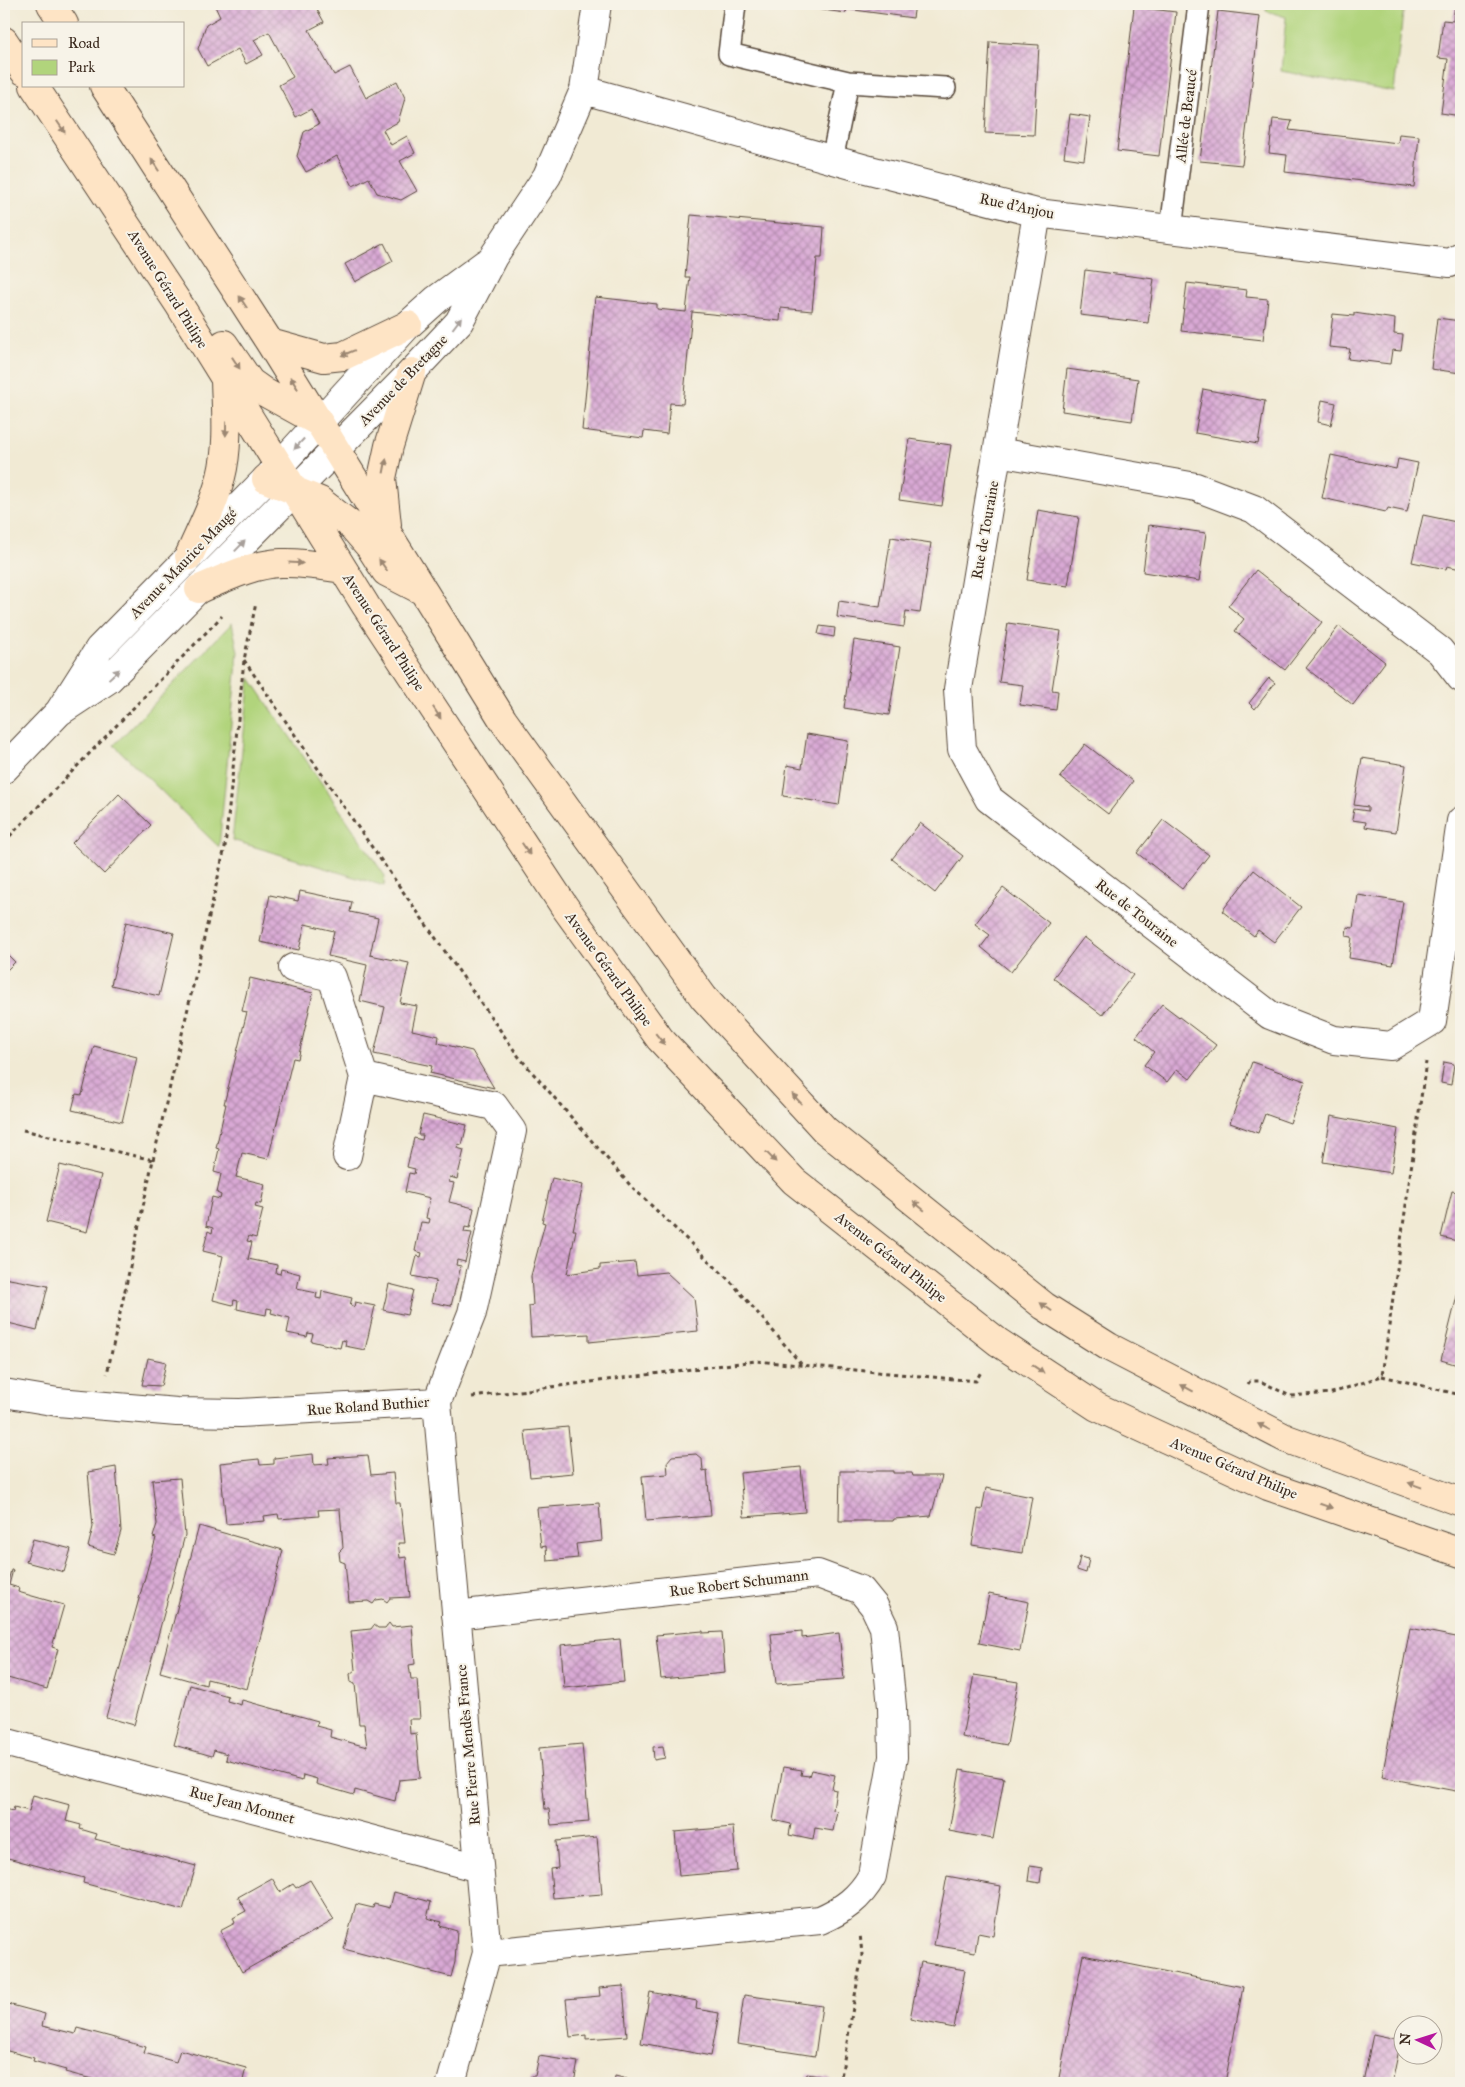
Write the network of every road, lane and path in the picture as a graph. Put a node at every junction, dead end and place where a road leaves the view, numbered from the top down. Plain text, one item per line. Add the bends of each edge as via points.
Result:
1 (50, 4) edge
2 (597, 4) edge
3 (735, 4) edge
4 (1199, 4) edge
5 (63, 22) edge
6 (4, 41) edge
7 (22, 68) edge
8 (848, 82) junction
9 (35, 88) edge
10 (105, 88) edge
11 (945, 88) dead end
12 (584, 90) junction
13 (832, 160) junction
14 (1036, 213) junction
15 (1171, 229) junction
16 (493, 257) junction
17 (1461, 257) edge
18 (180, 306) junction
19 (408, 325) junction
20 (270, 343) junction
21 (412, 372) junction
22 (226, 380) junction
23 (319, 423) junction
24 (342, 442) junction
25 (998, 452) junction
26 (273, 472) junction
27 (295, 489) junction
28 (388, 531) junction
29 (190, 556) junction
30 (343, 569) junction
31 (199, 589) junction
32 (423, 591) junction
33 (263, 599) dead end
34 (249, 603) dead end
35 (256, 603) junction
36 (227, 611) dead end
37 (244, 660) junction
38 (1461, 678) edge
39 (59, 712) junction
40 (4, 769) edge
41 (1461, 821) edge
42 (4, 842) edge
43 (293, 968) dead end
44 (1432, 1022) junction
45 (364, 1077) junction
46 (23, 1130) dead end
47 (347, 1156) dead end
48 (153, 1160) junction
49 (802, 1365) junction
50 (1382, 1376) junction
51 (976, 1381) dead end
52 (1246, 1386) dead end
53 (4, 1393) edge
54 (1461, 1395) edge
55 (437, 1402) junction
56 (107, 1405) junction
57 (1461, 1502) edge
58 (1461, 1553) edge
59 (456, 1615) junction
60 (4, 1742) edge
61 (479, 1868) junction
62 (852, 1902) junction
63 (487, 1953) junction
64 (451, 2083) edge
65 (840, 2083) edge

1 - 5 main road
2 - 12 street, Avenue de Bretagne
3 - 8 lane via 729,54
4 - 15 lane, Allée de Beaucé
6 - 7 main road
8 - 11 lane
8 - 13 lane
9 -> 18 main road, Avenue Gérard Philipe
20 -> 10 main road
12 - 13 street, Rue d'Anjou
12 - 16 street, Avenue de Bretagne via 547,176
13 - 14 street, Rue d'Anjou
14 - 15 street, Rue d'Anjou
14 - 25 street, Rue de Touraine
15 - 17 street, Rue d'Anjou via 1450,262
16 - 19 street, Avenue de Bretagne
21 -> 16 street, Avenue de Bretagne via 459,322
18 - 22 main road, Avenue Gérard Philipe
18 -> 23 main road via 207,317 250,382
19 -> 20 main road via 343,356 324,358
19 - 23 street, Avenue de Bretagne
23 -> 20 main road
21 - 24 street, Avenue de Bretagne
28 -> 21 main road via 382,478 388,446
22 - 26 main road, Avenue Gérard Philipe
22 -> 29 main road via 226,434 221,476
23 - 24 main road
23 -> 26 street, Avenue Maurice Maugé
24 - 27 street, Avenue de Bretagne
24 - 28 main road
25 - 38 street via 1196,487 1254,509 1440,651
25 - 44 street, Rue de Touraine via 958,689 962,749 989,799 1270,1015 1334,1040 1391,1046
26 - 27 main road, Avenue Gérard Philipe
26 - 29 street, Avenue Maurice Maugé
27 - 30 main road, Avenue Gérard Philipe
31 -> 27 street, Avenue Maurice Maugé
32 -> 27 main road via 386,572 350,525 320,501
28 - 32 main road
29 - 39 street, Avenue Maurice Maugé via 99,649
31 -> 30 main road via 253,567 280,563
30 -> 58 main road, Avenue Gérard Philipe via 564,906 660,1039 794,1181 998,1342 1098,1407 1268,1486
39 -> 31 street, Avenue Maurice Maugé via 110,679
57 -> 32 main road via 1287,1439 1109,1347 1036,1300 825,1130 704,998 503,720
33 - 35 path
34 - 35 path
35 - 37 path
36 - 42 path
37 - 48 path via 225,847
37 - 49 path via 519,1057 630,1185 733,1284
39 - 40 street, Avenue Maurice Maugé
41 - 44 street
43 - 45 street via 332,977
44 - 50 path
45 - 47 street
45 - 55 street, Rue Roland Buthier via 494,1106 512,1131 472,1313
46 - 48 path
48 - 56 path via 107,1367
49 - 51 path
49 - 55 path via 756,1361
50 - 52 path via 1332,1393 1290,1396 1260,1381 1250,1381
50 - 54 path
53 - 56 street, Rue Roland Buthier via 58,1402
55 - 56 street, Rue Roland Buthier via 240,1413 177,1412
55 - 59 street, Rue Pierre Mendès France
59 - 61 street, Rue Pierre Mendès France
59 - 62 street, Rue Robert Schumann via 818,1574 861,1590 874,1606 884,1627 893,1757 872,1876 864,1892
60 - 61 street, Rue Jean Monnet
61 - 63 street, Rue Pierre Mendès France
62 - 63 street, Rue Robert Schumann via 820,1920
62 - 65 path via 859,1918 862,1955
63 - 64 street, Rue Pierre Mendès France

